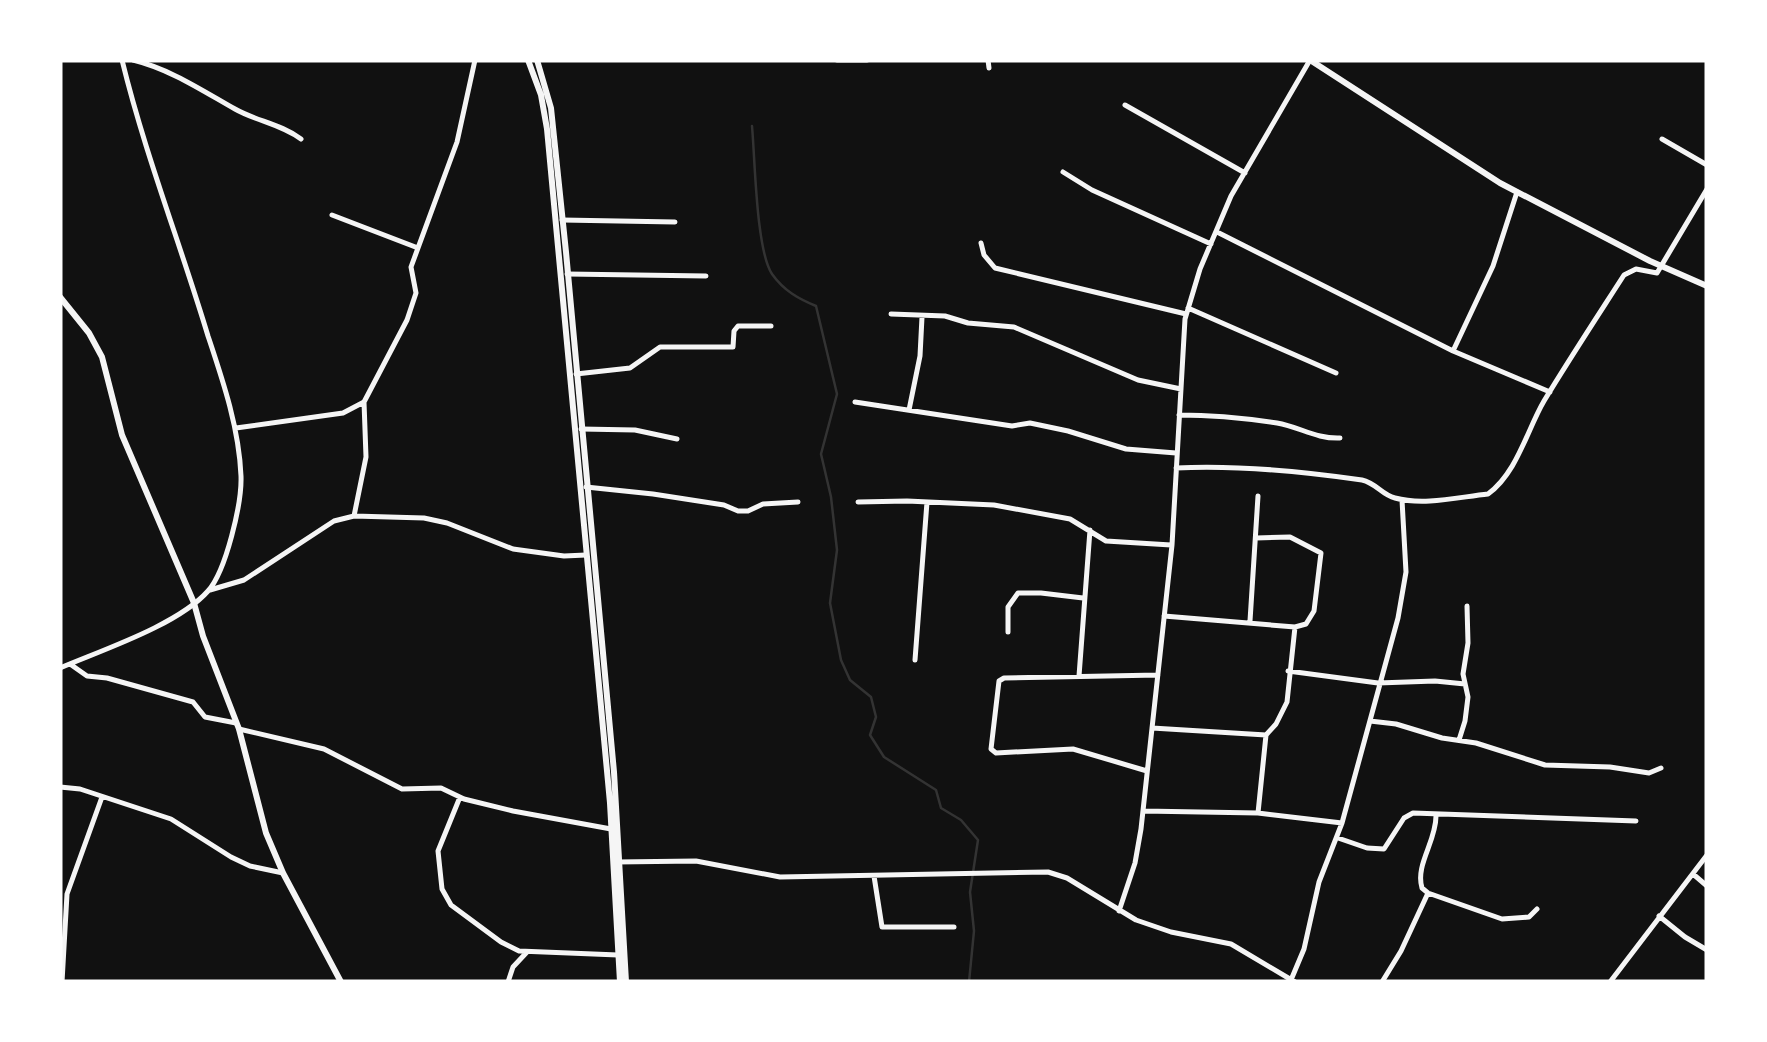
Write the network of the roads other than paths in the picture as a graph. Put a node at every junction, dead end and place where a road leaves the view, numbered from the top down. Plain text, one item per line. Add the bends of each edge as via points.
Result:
1 (122, 60) edge
2 (133, 60) edge
3 (475, 60) edge
4 (528, 60) edge
5 (538, 60) edge
6 (837, 60) edge
7 (867, 60) edge
8 (1310, 60) edge
9 (1125, 105) dead end
10 (301, 138) dead end
11 (1662, 139) dead end
12 (1707, 166) edge
13 (1063, 172) dead end
14 (1245, 172) junction
15 (1707, 189) edge
16 (1517, 192) junction
17 (332, 215) dead end
18 (562, 220) junction
19 (675, 222) dead end
20 (1217, 232) junction
21 (981, 243) dead end
22 (1211, 244) junction
23 (418, 248) junction
24 (1662, 266) junction
25 (567, 274) junction
26 (706, 276) dead end
27 (1707, 286) edge
28 (60, 297) edge
29 (1187, 311) junction
30 (891, 314) dead end
31 (922, 318) junction
32 (771, 326) dead end
33 (1453, 352) junction
34 (1336, 373) dead end
35 (576, 374) junction
36 (1181, 389) junction
37 (1550, 392) junction
38 (364, 402) junction
39 (855, 402) dead end
40 (909, 410) junction
41 (1179, 414) junction
42 (235, 428) junction
43 (582, 429) junction
44 (1340, 438) dead end
45 (677, 439) dead end
46 (1176, 453) junction
47 (1176, 468) junction
48 (586, 487) junction
49 (1258, 496) dead end
50 (1402, 500) junction
51 (798, 502) dead end
52 (858, 502) dead end
53 (927, 502) junction
54 (354, 516) junction
55 (1090, 530) junction
56 (1256, 538) junction
57 (1172, 545) junction
58 (586, 555) junction
59 (210, 590) junction
60 (1083, 598) junction
61 (194, 603) junction
62 (1467, 606) dead end
63 (1164, 616) junction
64 (1250, 622) junction
65 (1295, 627) junction
66 (1008, 632) dead end
67 (915, 660) dead end
68 (70, 664) junction
69 (60, 668) edge
70 (1288, 671) junction
71 (1158, 675) junction
72 (1080, 676) junction
73 (1378, 683) junction
74 (1466, 684) junction
75 (1370, 721) junction
76 (238, 726) junction
77 (1152, 728) junction
78 (1266, 734) junction
79 (1458, 740) junction
80 (1661, 768) dead end
81 (1147, 771) junction
82 (60, 787) edge
83 (102, 796) junction
84 (460, 797) junction
85 (1142, 811) junction
86 (1258, 814) junction
87 (1436, 816) junction
88 (1636, 821) dead end
89 (1342, 823) junction
90 (611, 829) junction
91 (1338, 838) junction
92 (1707, 855) edge
93 (616, 862) junction
94 (283, 874) junction
95 (1693, 874) junction
96 (874, 876) junction
97 (1707, 886) edge
98 (1428, 893) junction
99 (1537, 908) dead end
100 (1119, 912) junction
101 (1659, 916) junction
102 (954, 926) dead end
103 (1707, 950) edge
104 (528, 952) junction
105 (618, 955) junction
106 (1293, 981) edge
107 (62, 982) edge
108 (341, 982) edge
109 (508, 982) edge
110 (623, 982) edge
111 (1382, 982) edge
112 (1610, 982) edge

1 - 42 street
2 - 10 street
3 - 23 street via 458,142
4 - 5 street
4 - 58 street via 547,130
5 - 18 street via 551,108
6 - 7 street
8 - 14 street
8 - 16 street
9 - 14 street
11 - 12 street
13 - 22 street
14 - 20 street
15 - 24 street
16 - 24 street
16 - 33 street via 1493,266
17 - 23 street
18 - 19 street
18 - 25 street
20 - 22 street
20 - 33 street
21 - 29 street via 995,268
22 - 29 street
23 - 38 street via 407,320
24 - 27 street
24 - 37 street via 1657,273 1636,269 1624,275
25 - 26 street
25 - 35 street
28 - 61 street via 98,348 128,450
29 - 34 street
29 - 36 street
30 - 31 street
31 - 36 street via 1014,326 1138,380
31 - 40 street
32 - 35 street via 738,326 732,347 660,347 630,368
33 - 37 street
35 - 43 street
36 - 41 street
37 - 50 street via 1497,488
38 - 42 street via 344,413
38 - 54 street via 366,457
39 - 40 street
40 - 46 street via 1030,423 1126,450
41 - 44 street via 1224,415
41 - 46 street
42 - 59 street via 240,498
43 - 45 street
43 - 48 street
46 - 47 street
47 - 50 street via 1242,466 1344,478 1370,482
47 - 57 street
48 - 51 street via 738,511
48 - 93 street
49 - 56 street
50 - 73 street via 1406,572
52 - 53 street
53 - 55 street via 1013,509 1070,519
53 - 67 street
54 - 58 street via 424,518 513,549
54 - 59 street via 334,521 244,580
55 - 57 street via 1106,541
55 - 60 street
56 - 64 street
56 - 65 street via 1290,538 1320,553 1312,618
57 - 63 street
58 - 90 street
59 - 61 street
60 - 66 street via 1018,593 1008,607
60 - 72 street
61 - 68 street
61 - 76 street
62 - 74 street
63 - 64 street
63 - 71 street
64 - 65 street
65 - 70 street
68 - 69 street
68 - 76 street via 88,676 192,702 206,717
70 - 73 street
70 - 78 street via 1287,702
71 - 72 street
71 - 77 street
72 - 81 street via 999,681 992,752 1073,749
73 - 74 street
73 - 75 street
74 - 79 street
75 - 79 street
75 - 89 street
76 - 84 street via 324,749 402,789 435,788
76 - 94 street
77 - 78 street
77 - 81 street
78 - 86 street
79 - 80 street via 1545,766 1649,773
81 - 85 street
82 - 83 street
83 - 94 street via 171,819 231,857
83 - 107 street via 67,894
84 - 90 street
84 - 104 street via 438,851 442,889 451,905 501,942
85 - 86 street
85 - 100 street
86 - 89 street
87 - 88 street
87 - 91 street via 1404,818 1384,849
87 - 98 street via 1420,880
89 - 91 street
90 - 93 street
91 - 106 street
92 - 95 street
93 - 96 street via 696,861 780,877
93 - 105 street
93 - 110 street
94 - 108 street
95 - 97 street
95 - 101 street
96 - 100 street via 1057,874
96 - 102 street via 882,926
98 - 99 street via 1502,919 1529,917
98 - 111 street
100 - 106 street via 1171,932 1232,944
101 - 103 street
101 - 112 street
104 - 105 street
104 - 109 street
105 - 110 street

